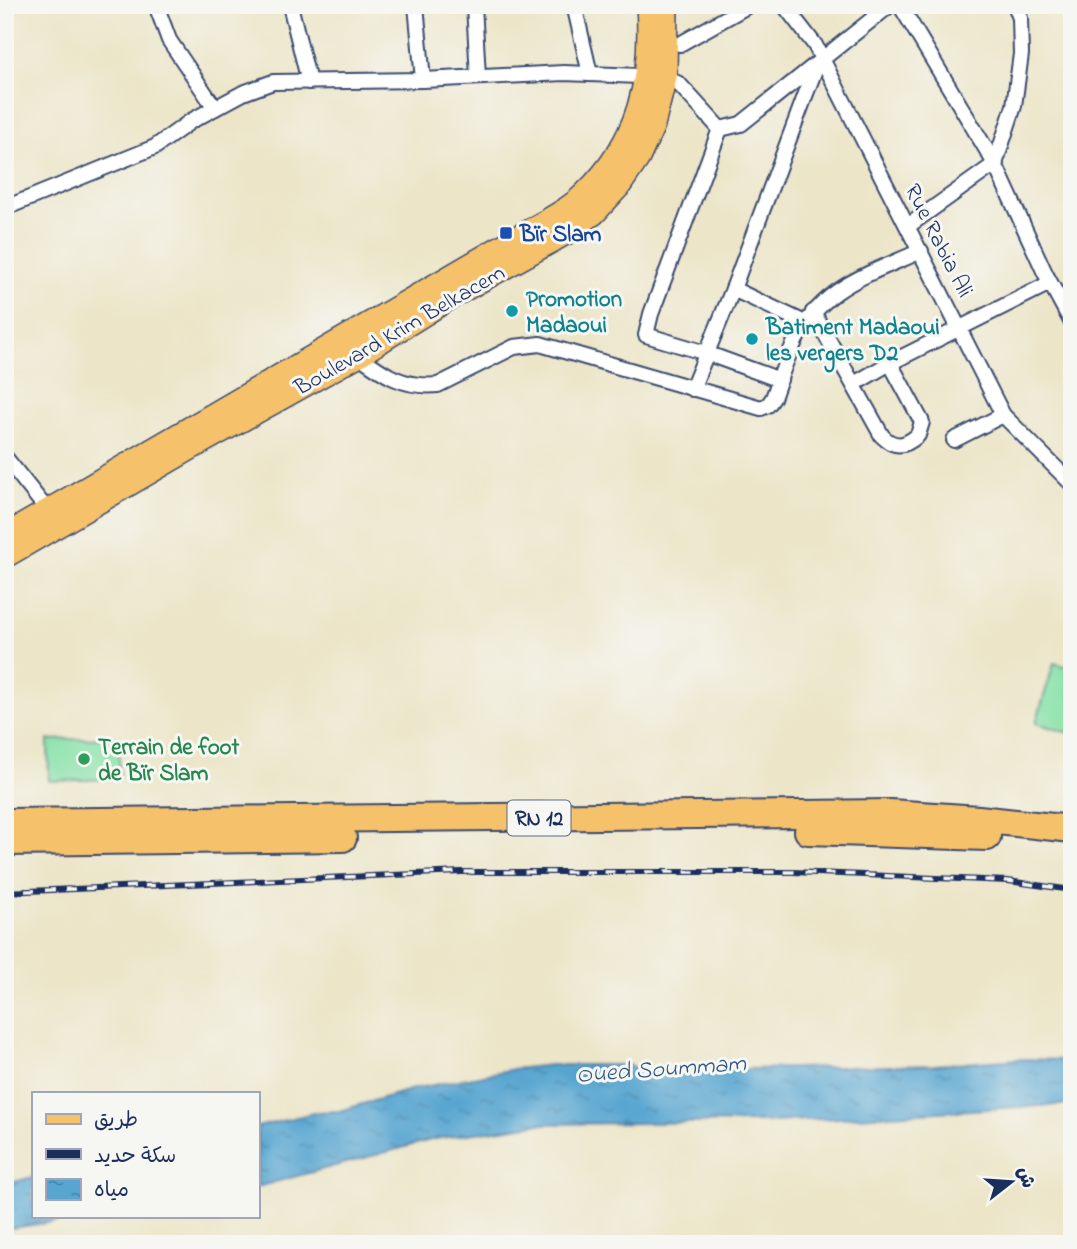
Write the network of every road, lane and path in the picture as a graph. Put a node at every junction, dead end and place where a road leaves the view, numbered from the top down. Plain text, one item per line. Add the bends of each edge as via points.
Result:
1 (156, 5) edge
2 (290, 5) edge
3 (416, 5) edge
4 (474, 5) edge
5 (574, 5) edge
6 (648, 5) edge
7 (666, 5) edge
8 (749, 5) edge
9 (784, 5) edge
10 (890, 5) edge
11 (900, 5) edge
12 (1015, 5) edge
13 (1068, 5) edge
14 (1072, 9) edge
15 (680, 44) dead end
16 (820, 60) junction
17 (590, 74) junction
18 (656, 76) junction
19 (478, 77) junction
20 (423, 80) junction
21 (309, 82) junction
22 (215, 108) junction
23 (720, 129) junction
24 (995, 164) junction
25 (5, 208) edge
26 (908, 226) junction
27 (921, 251) junction
28 (1051, 283) junction
29 (733, 289) junction
30 (1067, 301) edge
31 (809, 318) junction
32 (1072, 323) edge
33 (960, 329) junction
34 (706, 353) junction
35 (358, 355) junction
36 (890, 363) junction
37 (780, 380) junction
38 (854, 384) junction
39 (692, 389) junction
40 (1003, 415) junction
41 (954, 440) dead end
42 (5, 457) edge
43 (1072, 484) edge
44 (48, 511) junction
45 (5, 536) edge
46 (5, 556) edge
47 (5, 822) edge
48 (1072, 829) edge
49 (5, 842) edge
50 (1072, 846) edge

1 - 22 street via 169,40
2 - 21 street
3 - 20 street
4 - 19 street
5 - 17 street
6 - 18 main road, Boulevard Krim Belkacem
7 - 18 main road, Boulevard Krim Belkacem
8 - 15 street
9 - 16 street, Rue Rabia Ali via 815,45
10 - 16 street
11 - 24 street
12 - 24 street via 1021,54 1014,106
13 - 14 street
16 - 23 street via 741,124
16 - 26 street, Rue Rabia Ali
16 - 29 street
17 - 18 street
17 - 19 street
18 - 23 street via 679,85
18 - 35 main road, Boulevard Krim Belkacem via 653,125 638,158 594,213
18 - 44 main road, Boulevard Krim Belkacem via 645,89 624,145 584,195
19 - 20 street
20 - 21 street
21 - 22 street via 273,82
22 - 25 street via 155,147
23 - 34 street via 646,335
24 - 26 street
24 - 28 street
26 - 27 street, Rue Rabia Ali
27 - 31 street via 843,286
27 - 33 street, Rue Rabia Ali
28 - 30 street
28 - 33 street
29 - 31 street
29 - 34 street
30 - 32 street
31 - 37 street
31 - 38 street
33 - 36 street
33 - 40 street, Rue Rabia Ali
34 - 37 street
34 - 39 street
35 - 39 street via 387,376 425,386 438,385 514,347 540,344
35 - 46 main road, Boulevard Krim Belkacem
36 - 38 street
36 - 38 street via 922,422 918,435 909,442 894,445 883,436
37 - 39 street via 771,402 761,408
40 - 41 street
40 - 43 street, Rue Rabia Ali
42 - 44 street
44 - 45 main road, Boulevard Krim Belkacem
47 - 48 highway, RN 12 via 890,813
49 - 50 highway, RN 12 via 807,831 979,837

